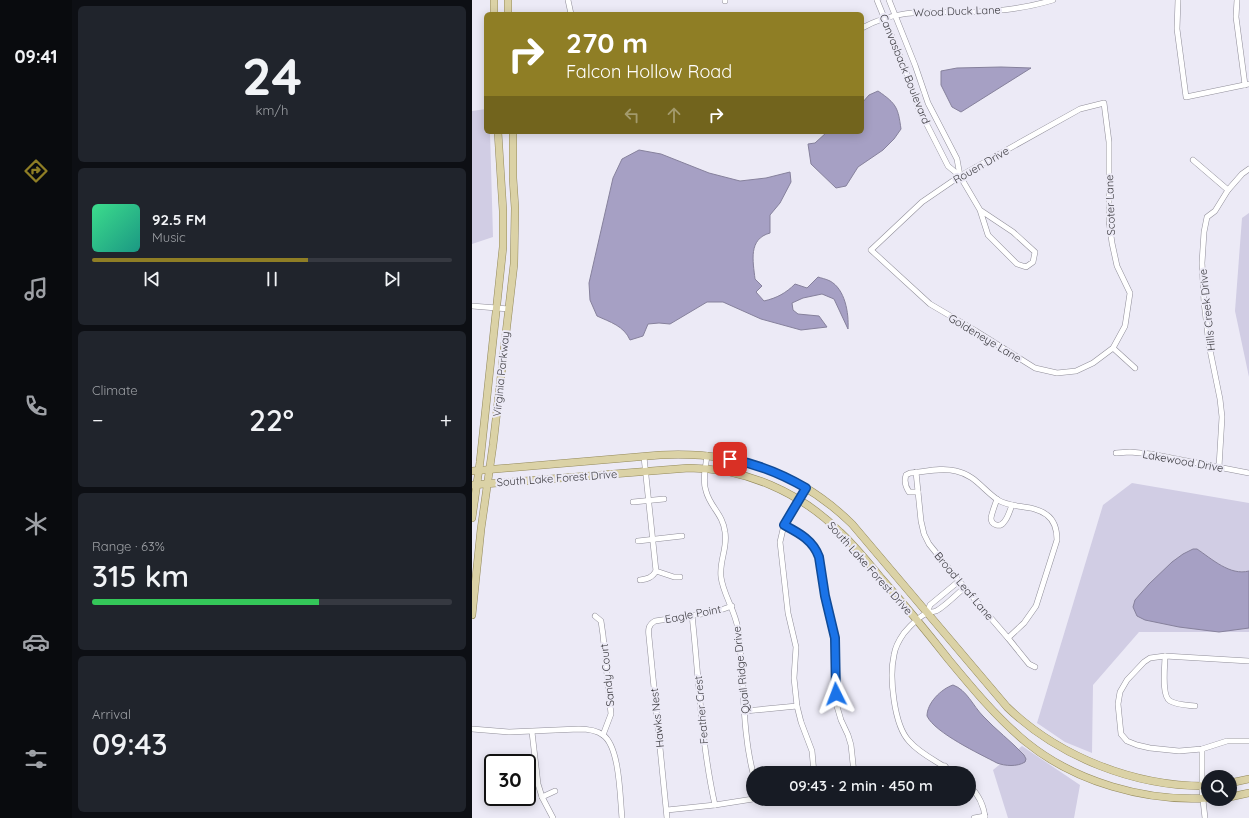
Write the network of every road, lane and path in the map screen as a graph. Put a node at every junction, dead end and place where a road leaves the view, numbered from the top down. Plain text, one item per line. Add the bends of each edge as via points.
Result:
1 (494, 0) edge
2 (508, 0) edge
3 (568, 0) edge
4 (877, 0) edge
5 (889, 0) edge
6 (1053, 0) edge
7 (1178, 0) edge
8 (1236, 0) edge
9 (494, 12) edge
10 (508, 12) edge
11 (571, 12) edge
12 (895, 15) junction
13 (885, 18) junction
14 (864, 27) edge
15 (1247, 85) edge
16 (1104, 103) joint
17 (498, 134) edge
18 (513, 134) edge
19 (1193, 160) dead end
20 (1249, 169) edge
21 (960, 176) junction
22 (1228, 190) junction
23 (980, 210) junction
24 (872, 250) joint
25 (472, 306) edge
26 (496, 308) junction
27 (508, 309) junction
28 (1113, 348) junction
29 (1135, 368) dead end
30 (1116, 453) dead end
31 (707, 455) junction
32 (644, 456) junction
33 (1219, 467) junction
34 (706, 468) junction
35 (490, 470) junction
36 (475, 471) edge
37 (645, 471) junction
38 (916, 472) junction
39 (1249, 473) edge
40 (488, 484) junction
41 (474, 485) edge
42 (806, 488) junction
43 (918, 492) junction
44 (664, 499) dead end
45 (997, 499) junction
46 (648, 500) junction
47 (799, 500) junction
48 (633, 502) dead end
49 (1012, 505) junction
50 (472, 518) edge
51 (784, 525) junction
52 (682, 536) dead end
53 (652, 540) junction
54 (638, 541) dead end
55 (656, 571) junction
56 (680, 577) dead end
57 (640, 580) dead end
58 (959, 581) junction
59 (964, 588) junction
60 (732, 606) junction
61 (472, 612) edge
62 (928, 613) junction
63 (472, 615) edge
64 (692, 615) junction
65 (595, 616) dead end
66 (916, 620) junction
67 (655, 621) joint
68 (1008, 638) junction
69 (1166, 656) junction
70 (1249, 661) edge
71 (1035, 667) dead end
72 (797, 706) junction
73 (1195, 706) dead end
74 (745, 711) junction
75 (472, 729) edge
76 (532, 732) junction
77 (603, 735) junction
78 (1249, 741) edge
79 (1202, 749) junction
80 (752, 766) edge
81 (813, 766) edge
82 (853, 766) edge
83 (945, 766) edge
84 (1204, 770) edge
85 (1249, 779) edge
86 (1237, 782) edge
87 (1201, 786) edge
88 (555, 791) dead end
89 (1249, 793) edge
90 (976, 794) edge
91 (1237, 795) edge
92 (542, 797) junction
93 (1201, 798) edge
94 (746, 800) edge
95 (714, 805) junction
96 (1205, 806) edge
97 (667, 810) junction
98 (985, 817) edge
99 (553, 818) edge
100 (622, 818) edge
101 (667, 818) edge
102 (974, 818) edge
103 (1205, 818) edge

1 - 9 main road
2 - 10 main road
3 - 11 street
4 - 13 street, Canvasback Boulevard
5 - 12 street, Canvasback Boulevard
6 - 12 street, Wood Duck Lane via 1000,11 917,11
7 - 15 street via 1177,29 1186,97
8 - 15 street via 1236,17
12 - 13 street, Wood Duck Lane
12 - 21 street, Canvasback Boulevard via 928,103 957,159
13 - 14 street, Wood Duck Lane
13 - 21 street, Canvasback Boulevard via 918,107 948,166
16 - 21 street, Rouen Drive via 1080,109
16 - 28 street, Scoter Lane via 1109,142 1109,221 1112,243 1117,266 1130,293 1125,326
17 - 26 main road, Virginia Parkway via 504,231
18 - 27 main road, Virginia Parkway via 516,236
19 - 22 street
20 - 22 street, Hills Creek Drive
21 - 23 street, Canvasback Boulevard
21 - 24 street, Rouen Drive via 922,202
22 - 33 street, Hills Creek Drive via 1215,211 1207,217 1203,251 1204,302 1209,345 1222,410
23 - 23 street, Canvasback Boulevard via 1013,232 1035,252 1033,262 1026,267 1017,264 988,235
24 - 28 street, Goldeneye Lane via 930,304 1035,368 1057,373 1076,371 1093,363
25 - 26 street
26 - 27 street
26 - 36 main road, Virginia Parkway
27 - 35 main road, Virginia Parkway
28 - 29 street
30 - 33 street, Lakewood Drive via 1151,454
31 - 32 main road, South Lake Forest Drive
31 - 34 street, Quail Ridge Drive
31 - 42 main road, South Lake Forest Drive via 763,467
32 - 35 main road, South Lake Forest Drive
32 - 37 street
33 - 39 street, Lakewood Drive
34 - 37 main road, South Lake Forest Drive
34 - 47 main road, South Lake Forest Drive via 755,479
34 - 60 street, Quail Ridge Drive via 705,491 723,520 725,530 721,578
35 - 36 main road, South Lake Forest Drive
35 - 40 main road, Virginia Parkway
36 - 41 main road, Virginia Parkway
37 - 40 main road, South Lake Forest Drive
37 - 46 street
38 - 43 street, Broad Leaf Lane
38 - 43 street via 906,475 904,479 909,492
38 - 45 street via 954,470 964,473
40 - 41 main road, South Lake Forest Drive
40 - 61 main road, Virginia Parkway
41 - 50 main road, Virginia Parkway
42 - 47 street
42 - 62 main road, South Lake Forest Drive via 829,503 852,524
43 - 58 street, Broad Leaf Lane via 920,521 924,534
44 - 46 street
45 - 49 street
45 - 49 street via 991,517 996,525 1005,522
46 - 48 street
46 - 53 street
47 - 51 street
47 - 66 main road, South Lake Forest Drive via 841,532
49 - 68 street via 1042,512 1048,516 1057,532 1057,540 1036,606 1024,623
51 - 72 street via 780,549 789,621 796,647 794,678
51 - 82 street via 809,540 819,557 835,638 836,703 851,745
52 - 53 street
53 - 54 street
53 - 55 street
55 - 56 street
55 - 57 street via 649,579
58 - 59 street, Broad Leaf Lane
58 - 62 street via 930,605
59 - 62 street via 936,611
59 - 68 street, Broad Leaf Lane
60 - 64 street, Eagle Point via 715,612
60 - 74 street, Quail Ridge Drive via 741,659
61 - 63 main road, Virginia Parkway
62 - 66 street
62 - 87 main road, South Lake Forest Drive via 1007,707 1030,728 1050,741 1089,761 1131,776 1157,782
64 - 67 street, Eagle Point
64 - 95 street, Feather Crest via 705,752
65 - 77 street, Sandy Court via 601,621 611,714
66 - 83 street via 900,639 894,654 893,684 898,721 903,733 916,748
66 - 93 main road, South Lake Forest Drive via 981,698 1013,731 1039,751 1080,775 1119,788 1160,797
67 - 97 street, Hawks Nest via 649,627 649,637
68 - 71 street, Broad Leaf Lane via 1029,664
69 - 70 street
69 - 73 street via 1166,697 1172,702
69 - 79 street via 1148,659 1127,680 1121,690 1118,704 1122,734 1127,741 1150,748 1179,751
72 - 74 street
72 - 81 street via 812,751
74 - 80 street, Quail Ridge Drive
75 - 76 street
76 - 77 street via 571,728 587,729
76 - 92 street
77 - 100 street via 610,743 617,760
78 - 79 street via 1227,741
79 - 84 street
85 - 86 main road
88 - 92 street
89 - 91 main road
90 - 98 street via 983,806
92 - 99 street
94 - 95 street
95 - 97 street
96 - 103 street
97 - 101 street, Hawks Nest
98 - 102 street

